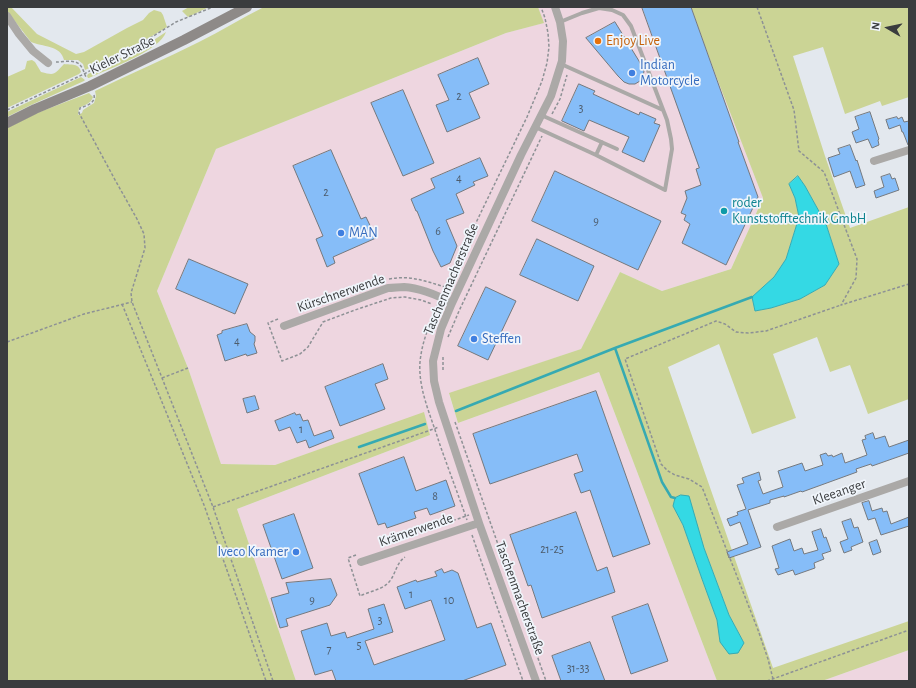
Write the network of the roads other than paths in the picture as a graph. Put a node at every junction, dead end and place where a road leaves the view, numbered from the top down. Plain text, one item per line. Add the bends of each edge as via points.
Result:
1 (247, 7) edge
2 (555, 7) edge
3 (7, 16) edge
4 (560, 22) junction
5 (48, 63) road end
6 (560, 64) junction
7 (663, 110) junction
8 (541, 115) junction
9 (7, 123) edge
10 (535, 127) junction
11 (602, 142) junction
12 (617, 149) dead end
13 (909, 150) edge
14 (596, 155) junction
15 (874, 161) dead end
16 (452, 303) junction
17 (284, 326) dead end
18 (909, 481) edge
19 (479, 523) junction
20 (777, 527) dead end
21 (361, 562) dead end
22 (536, 681) edge

1 - 9 main road, Kieler Straße via 90,86
2 - 4 street, Taschenmacherstraße
3 - 5 street via 33,51
4 - 6 street, Taschenmacherstraße via 563,41
4 - 7 lane via 599,8 623,15 631,26
6 - 7 lane
6 - 8 street, Taschenmacherstraße via 551,96
7 - 14 lane via 672,149 665,190
8 - 10 street, Taschenmacherstraße
8 - 11 lane
10 - 14 lane
10 - 16 street, Taschenmacherstraße
11 - 12 lane
11 - 14 lane
13 - 15 street
16 - 17 street, Kürschnerwende via 419,289 388,288
16 - 19 street, Taschenmacherstraße via 441,329 433,361 434,381
18 - 20 street, Kleeanger
19 - 21 street, Krämerwende
19 - 22 street, Taschenmacherstraße

